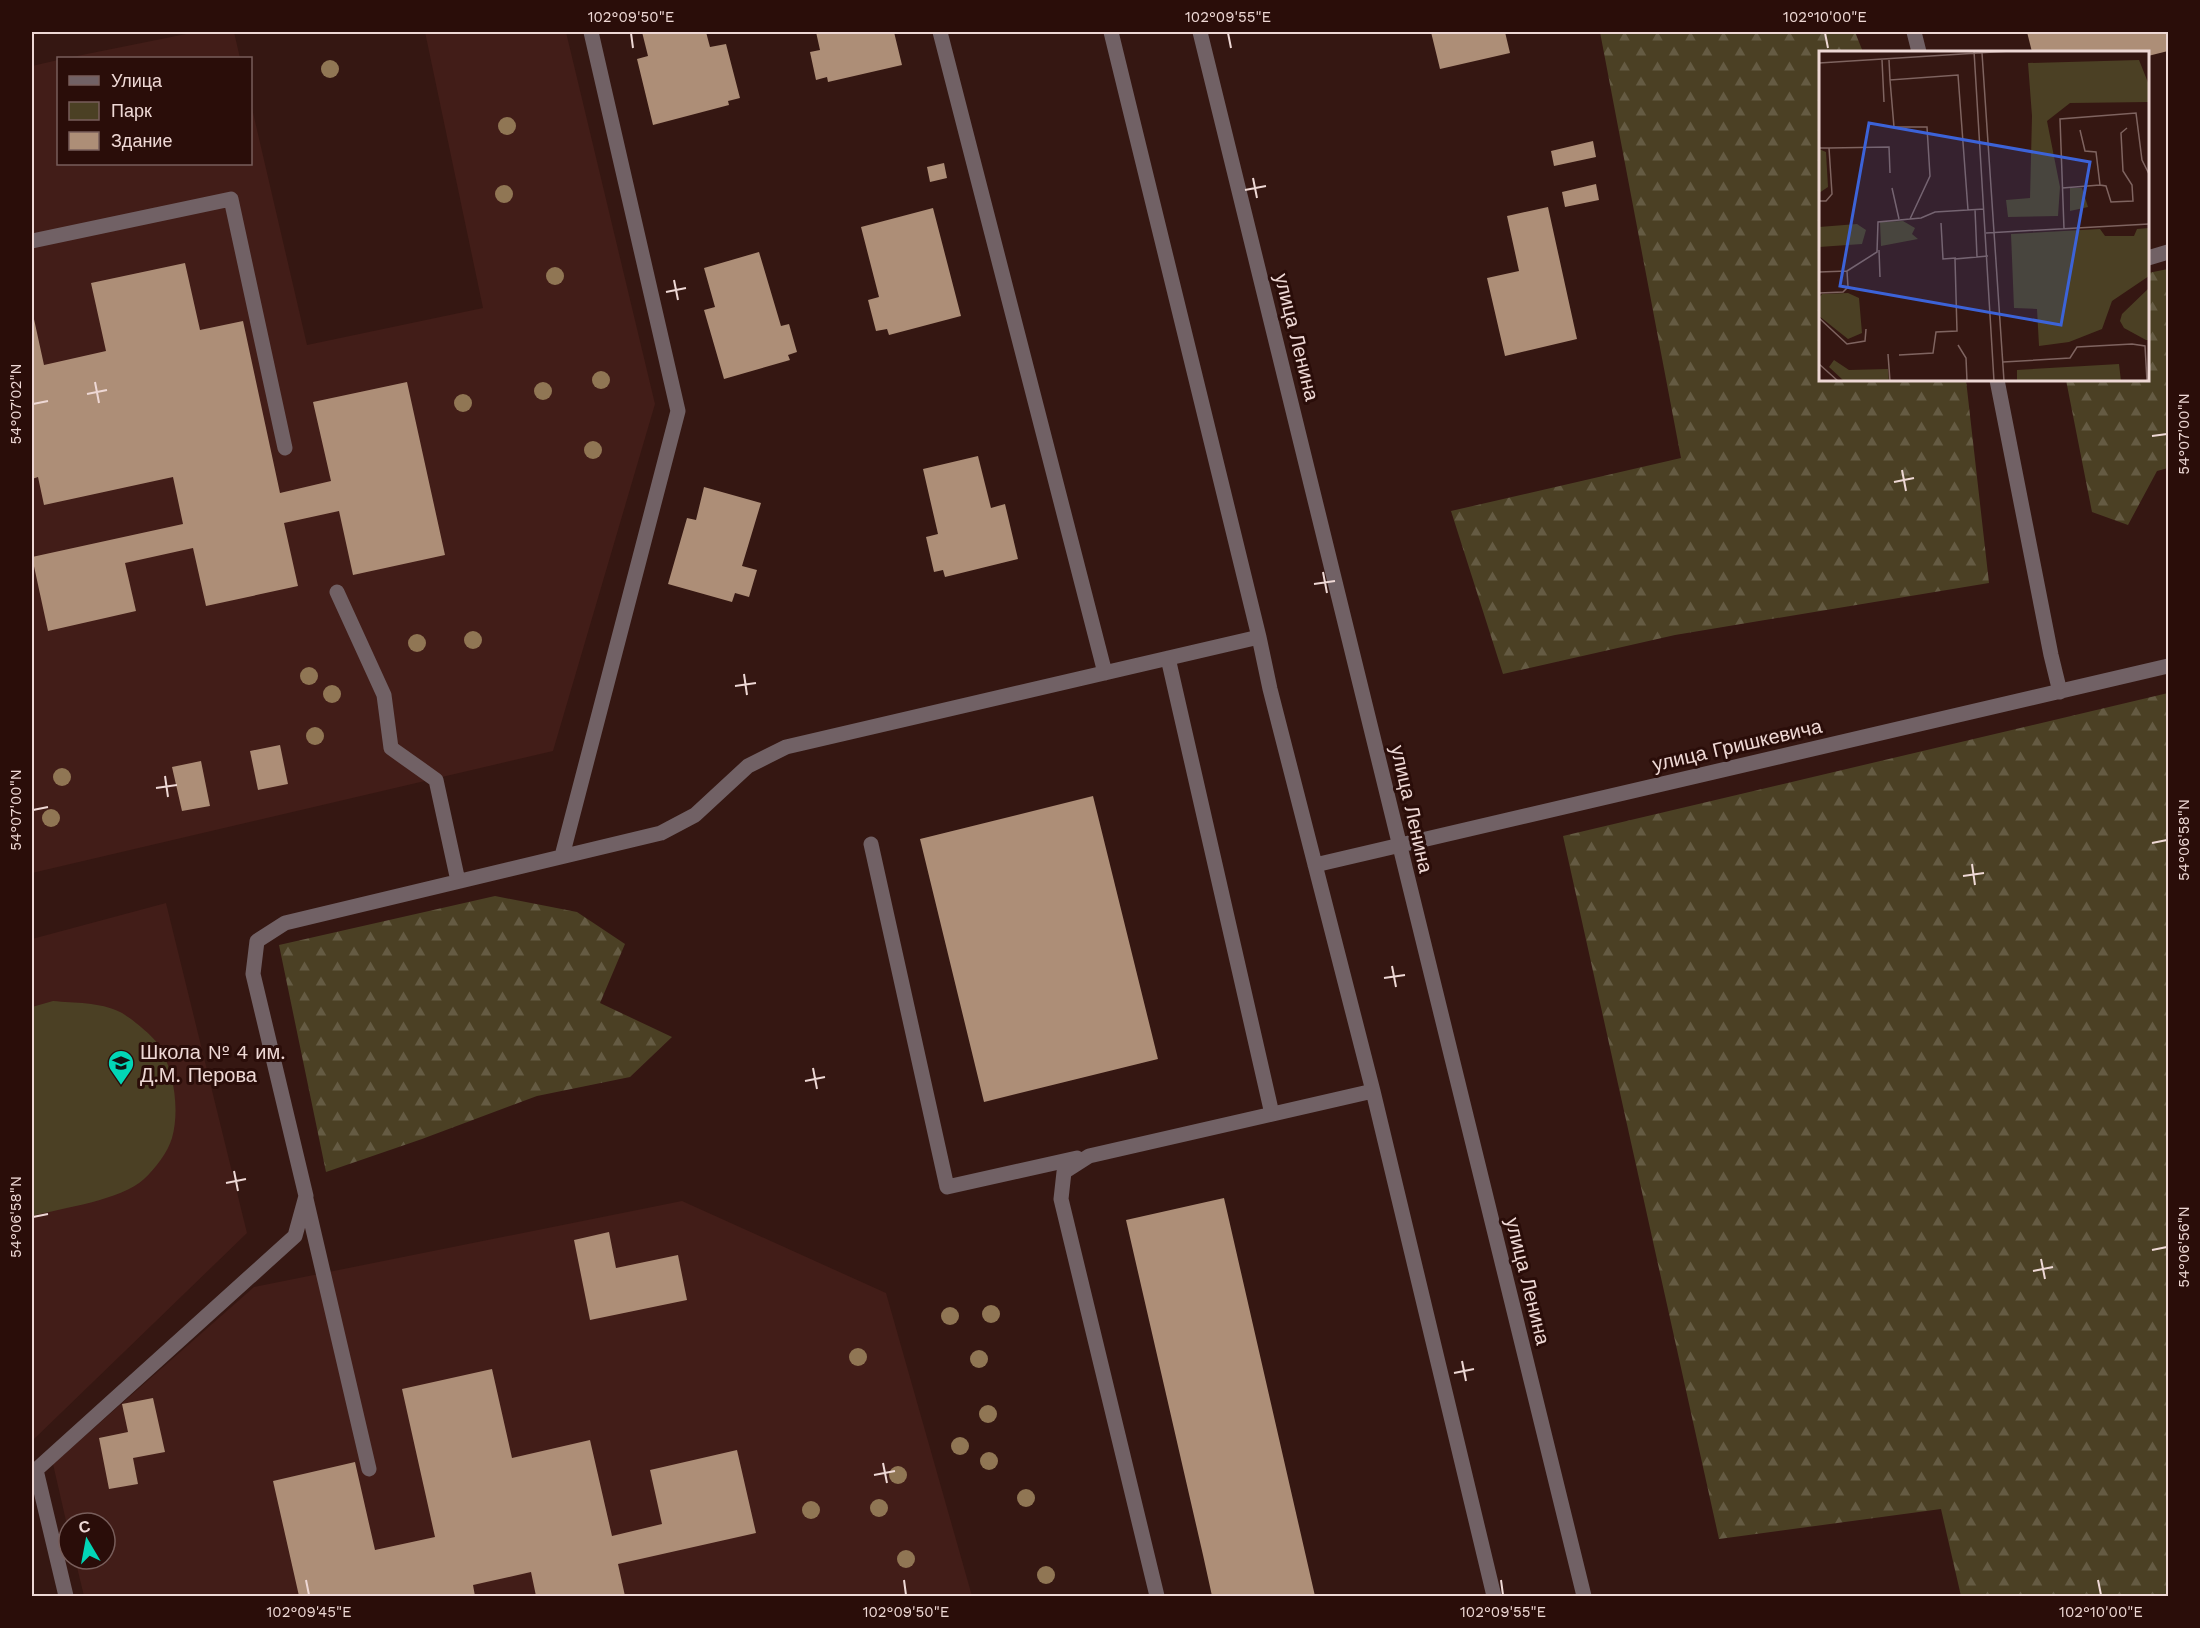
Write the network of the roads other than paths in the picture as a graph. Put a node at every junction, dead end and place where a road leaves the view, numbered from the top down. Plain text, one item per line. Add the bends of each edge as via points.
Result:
1 (591, 32) edge
2 (940, 32) edge
3 (1111, 32) edge
4 (1200, 32) edge
5 (1914, 32) edge
6 (1919, 51) edge
7 (32, 241) edge
8 (2169, 252) edge
9 (2149, 258) edge
10 (1997, 381) edge
11 (285, 448) dead end
12 (337, 592) dead end
13 (1259, 637) junction
14 (1168, 658) junction
15 (2169, 666) edge
16 (1105, 673) junction
17 (2060, 692) junction
18 (871, 844) dead end
19 (1399, 846) junction
20 (562, 856) junction
21 (1315, 865) junction
22 (458, 880) junction
23 (1373, 1091) junction
24 (1272, 1114) junction
25 (1089, 1156) junction
26 (306, 1196) junction
27 (369, 1469) dead end
28 (34, 1471) edge
29 (66, 1596) edge
30 (1157, 1596) edge
31 (1494, 1596) edge
32 (1584, 1596) edge

1 - 20 street via 678,411
2 - 16 street
3 - 13 street
4 - 19 street, улица Ленина
5 - 6 street
7 - 11 street via 231,199
8 - 9 street
10 - 17 street
12 - 22 street via 384,695 392,748 436,780
13 - 14 street
13 - 21 street
14 - 16 street
14 - 24 street
15 - 17 street, улица Гришкевича
16 - 20 street via 786,747 748,766 695,815 661,833
17 - 19 street, улица Гришкевича
18 - 25 street via 947,1187
19 - 21 street, улица Гришкевича
19 - 32 street, улица Ленина
20 - 22 street
21 - 23 street
22 - 26 street via 285,923 257,941 253,974
23 - 24 street
23 - 31 street
24 - 25 street
25 - 30 street via 1064,1172 1061,1199
26 - 27 street
26 - 28 street via 295,1236
28 - 29 street

